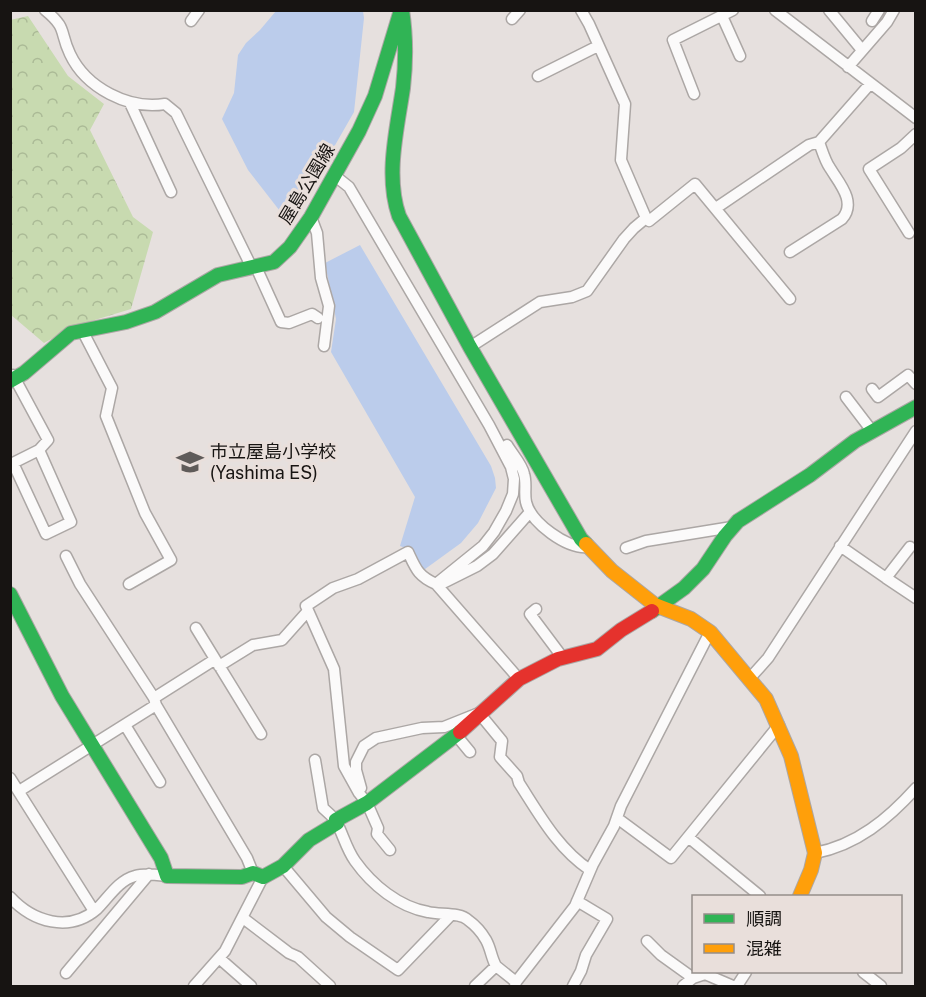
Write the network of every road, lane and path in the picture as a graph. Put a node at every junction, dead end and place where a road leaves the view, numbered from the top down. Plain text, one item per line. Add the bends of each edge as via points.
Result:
1 (45, 10) edge
2 (199, 10) edge
3 (401, 10) edge
4 (581, 10) edge
5 (733, 10) edge
6 (775, 10) edge
7 (829, 10) edge
8 (879, 10) edge
9 (894, 10) edge
10 (722, 16) junction
11 (191, 21) dead end
12 (872, 21) dead end
13 (598, 46) junction
14 (862, 50) junction
15 (740, 56) dead end
16 (848, 67) junction
17 (538, 76) dead end
18 (870, 84) junction
19 (694, 94) dead end
20 (130, 103) junction
21 (915, 118) edge
22 (915, 134) edge
23 (819, 142) junction
24 (334, 175) junction
25 (171, 192) dead end
26 (716, 208) junction
27 (311, 217) junction
28 (646, 218) junction
29 (909, 233) dead end
30 (790, 252) dead end
31 (254, 268) junction
32 (790, 299) dead end
33 (318, 318) dead end
34 (82, 330) junction
35 (324, 346) dead end
36 (470, 347) junction
37 (12, 377) edge
38 (915, 384) edge
39 (872, 389) dead end
40 (846, 397) dead end
41 (915, 407) edge
42 (489, 425) junction
43 (872, 431) junction
44 (915, 431) edge
45 (39, 450) junction
46 (530, 512) junction
47 (732, 527) junction
48 (840, 546) junction
49 (588, 547) junction
50 (910, 547) dead end
51 (626, 548) dead end
52 (66, 556) dead end
53 (886, 578) junction
54 (129, 584) dead end
55 (436, 584) junction
56 (10, 594) edge
57 (915, 598) edge
58 (659, 607) junction
59 (536, 609) dead end
60 (307, 612) junction
61 (196, 628) dead end
62 (710, 632) junction
63 (563, 658) junction
64 (217, 663) junction
65 (750, 678) junction
66 (519, 679) junction
67 (155, 702) junction
68 (479, 713) junction
69 (125, 725) junction
70 (779, 725) junction
71 (261, 734) dead end
72 (456, 735) junction
73 (91, 745) junction
74 (470, 752) dead end
75 (315, 760) dead end
76 (10, 778) edge
77 (160, 782) dead end
78 (915, 788) edge
79 (19, 791) junction
80 (366, 801) junction
81 (617, 818) junction
82 (337, 822) junction
83 (688, 837) junction
84 (390, 850) dead end
85 (815, 853) junction
86 (283, 866) junction
87 (590, 870) junction
88 (149, 874) junction
89 (258, 875) junction
90 (167, 876) junction
91 (758, 895) edge
92 (801, 895) edge
93 (10, 897) edge
94 (577, 902) junction
95 (94, 911) junction
96 (451, 915) junction
97 (243, 918) junction
98 (647, 941) dead end
99 (219, 958) junction
100 (496, 966) junction
101 (66, 973) dead end
102 (745, 973) edge
103 (864, 973) edge
104 (693, 978) junction
105 (515, 985) edge
106 (194, 987) edge
107 (251, 987) edge
108 (330, 987) edge
109 (475, 987) edge
110 (573, 987) edge
111 (683, 987) edge
112 (735, 987) edge
113 (881, 987) edge

1 - 20 street via 63,28 70,54 86,76
2 - 11 street
3 - 24 street, 屋島公園線 via 375,96
3 - 36 street via 406,39 395,138 394,204
4 - 13 street
5 - 10 street
6 - 16 street
7 - 14 street
8 - 12 street
9 - 14 street
10 - 15 street
10 - 19 street via 673,40
13 - 17 street
13 - 28 street via 625,105 621,160
14 - 16 street
16 - 18 street
18 - 21 street
18 - 23 street
20 - 25 street
20 - 31 street via 165,104 176,113
22 - 29 street via 869,169
23 - 26 street
23 - 30 street via 828,167 843,185 847,214
24 - 27 street, 屋島公園線
24 - 42 street via 349,187
26 - 28 street via 695,184 649,221
26 - 32 street
27 - 31 street, 屋島公園線 via 274,262
27 - 35 street via 329,306
28 - 36 street via 624,239 587,291 540,302
31 - 33 street via 281,322 312,314
31 - 34 street, 屋島公園線 via 218,275 155,312
34 - 37 street, 屋島公園線 via 71,333
34 - 54 street via 112,388 106,416 145,513 171,560
36 - 49 street
37 - 45 street via 48,440
38 - 39 street via 908,375 878,397
40 - 43 street
41 - 43 street
42 - 46 street via 495,428 524,473
42 - 55 street via 511,466 513,494 483,546
43 - 47 street
44 - 48 street
45 - 45 street via 13,463 46,534 71,522
46 - 49 street via 552,535 580,548
46 - 55 street via 493,554 477,566
47 - 51 street
47 - 58 street via 703,569
48 - 53 street
48 - 65 street via 768,658
49 - 58 street
50 - 53 street
52 - 67 street
53 - 57 street
55 - 60 street via 419,574 408,552 333,588 306,606
55 - 66 street
56 - 73 street via 26,631
58 - 62 street via 691,619
58 - 63 street via 597,649
59 - 63 street via 530,614
60 - 64 street via 282,640 253,645
60 - 80 street via 334,669 344,766
61 - 64 street
62 - 65 street
62 - 81 street
63 - 66 street
64 - 67 street
64 - 71 street
65 - 70 street
66 - 68 street
67 - 69 street
67 - 89 street
68 - 72 street
68 - 80 street via 444,727 376,738 364,746 356,770
68 - 87 street via 502,741 500,757 517,776 547,828
69 - 73 street
69 - 77 street
70 - 83 street
70 - 85 street
72 - 74 street
72 - 80 street
73 - 79 street
73 - 90 street
75 - 82 street via 323,808
76 - 79 street
78 - 85 street via 873,828
79 - 95 street
80 - 82 street
80 - 84 street via 377,834
81 - 83 street via 671,858
81 - 87 street
82 - 86 street via 309,840
82 - 96 street via 354,860 388,895 414,909
83 - 91 street
85 - 92 street
86 - 89 street
86 - 96 street via 326,917 398,970
87 - 94 street
88 - 90 street
88 - 95 street via 122,883
88 - 101 street
89 - 90 street
89 - 97 street
93 - 95 street via 32,916 48,922 81,919
94 - 105 street
94 - 110 street via 607,919
96 - 100 street via 466,917 482,934
97 - 99 street
97 - 108 street via 298,957
98 - 104 street
99 - 106 street
99 - 107 street
100 - 105 street
100 - 109 street
102 - 112 street
103 - 113 street
104 - 111 street
104 - 112 street via 705,974

